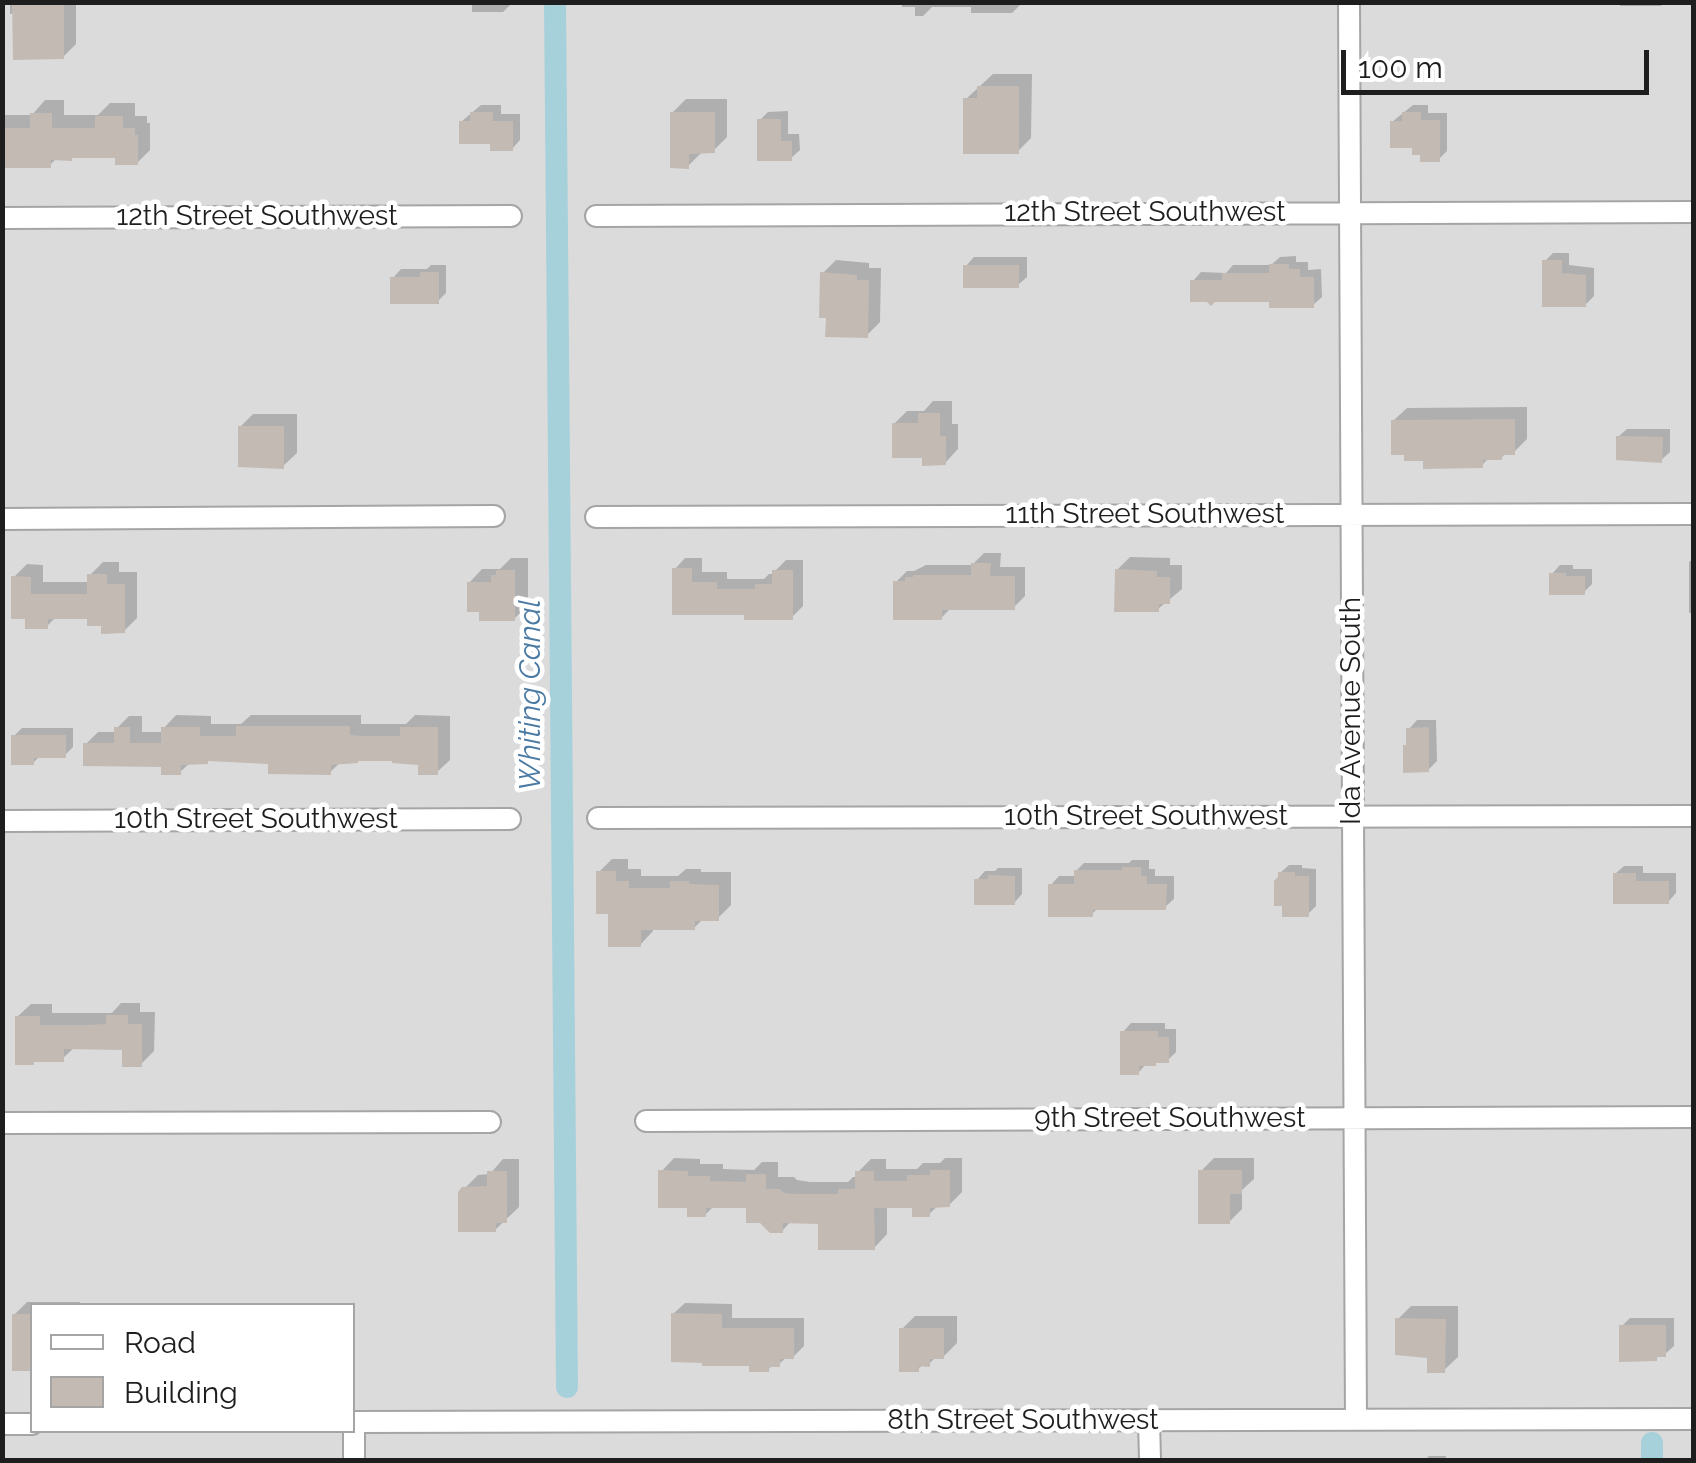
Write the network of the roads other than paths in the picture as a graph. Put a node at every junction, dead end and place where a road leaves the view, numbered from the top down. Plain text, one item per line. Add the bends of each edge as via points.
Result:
1 (1349, 2) edge
2 (1350, 212) junction
3 (1694, 212) edge
4 (512, 216) dead end
5 (596, 216) dead end
6 (2, 218) edge
7 (1350, 514) junction
8 (1694, 514) edge
9 (494, 516) dead end
10 (596, 517) dead end
11 (2, 520) edge
12 (1694, 816) edge
13 (1352, 817) junction
14 (598, 818) dead end
15 (510, 819) dead end
16 (2, 821) edge
17 (1694, 1117) edge
18 (1353, 1118) junction
19 (490, 1122) dead end
20 (646, 1122) dead end
21 (2, 1123) edge
22 (1694, 1419) edge
23 (1150, 1420) junction
24 (1356, 1420) junction
25 (355, 1422) edge
26 (2, 1424) edge
27 (30, 1424) edge
28 (353, 1433) edge
29 (354, 1460) edge
30 (1150, 1460) edge

1 - 2 street, Ida Avenue South
2 - 3 street, 12th Street Southwest
2 - 5 street, 12th Street Southwest
2 - 7 street, Ida Avenue South
4 - 6 street, 12th Street Southwest
7 - 8 street, 11th Street Southwest
7 - 10 street, 11th Street Southwest
7 - 13 street, Ida Avenue South
9 - 11 street
12 - 13 street, 10th Street Southwest
13 - 14 street, 10th Street Southwest
13 - 18 street, Ida Avenue South
15 - 16 street, 10th Street Southwest
17 - 18 street, 9th Street Southwest
18 - 20 street, 9th Street Southwest
18 - 24 street, Ida Avenue South
19 - 21 street
22 - 24 street, 8th Street Southwest
23 - 24 street, 8th Street Southwest
23 - 25 street, 8th Street Southwest
23 - 30 street
26 - 27 street
28 - 29 street

